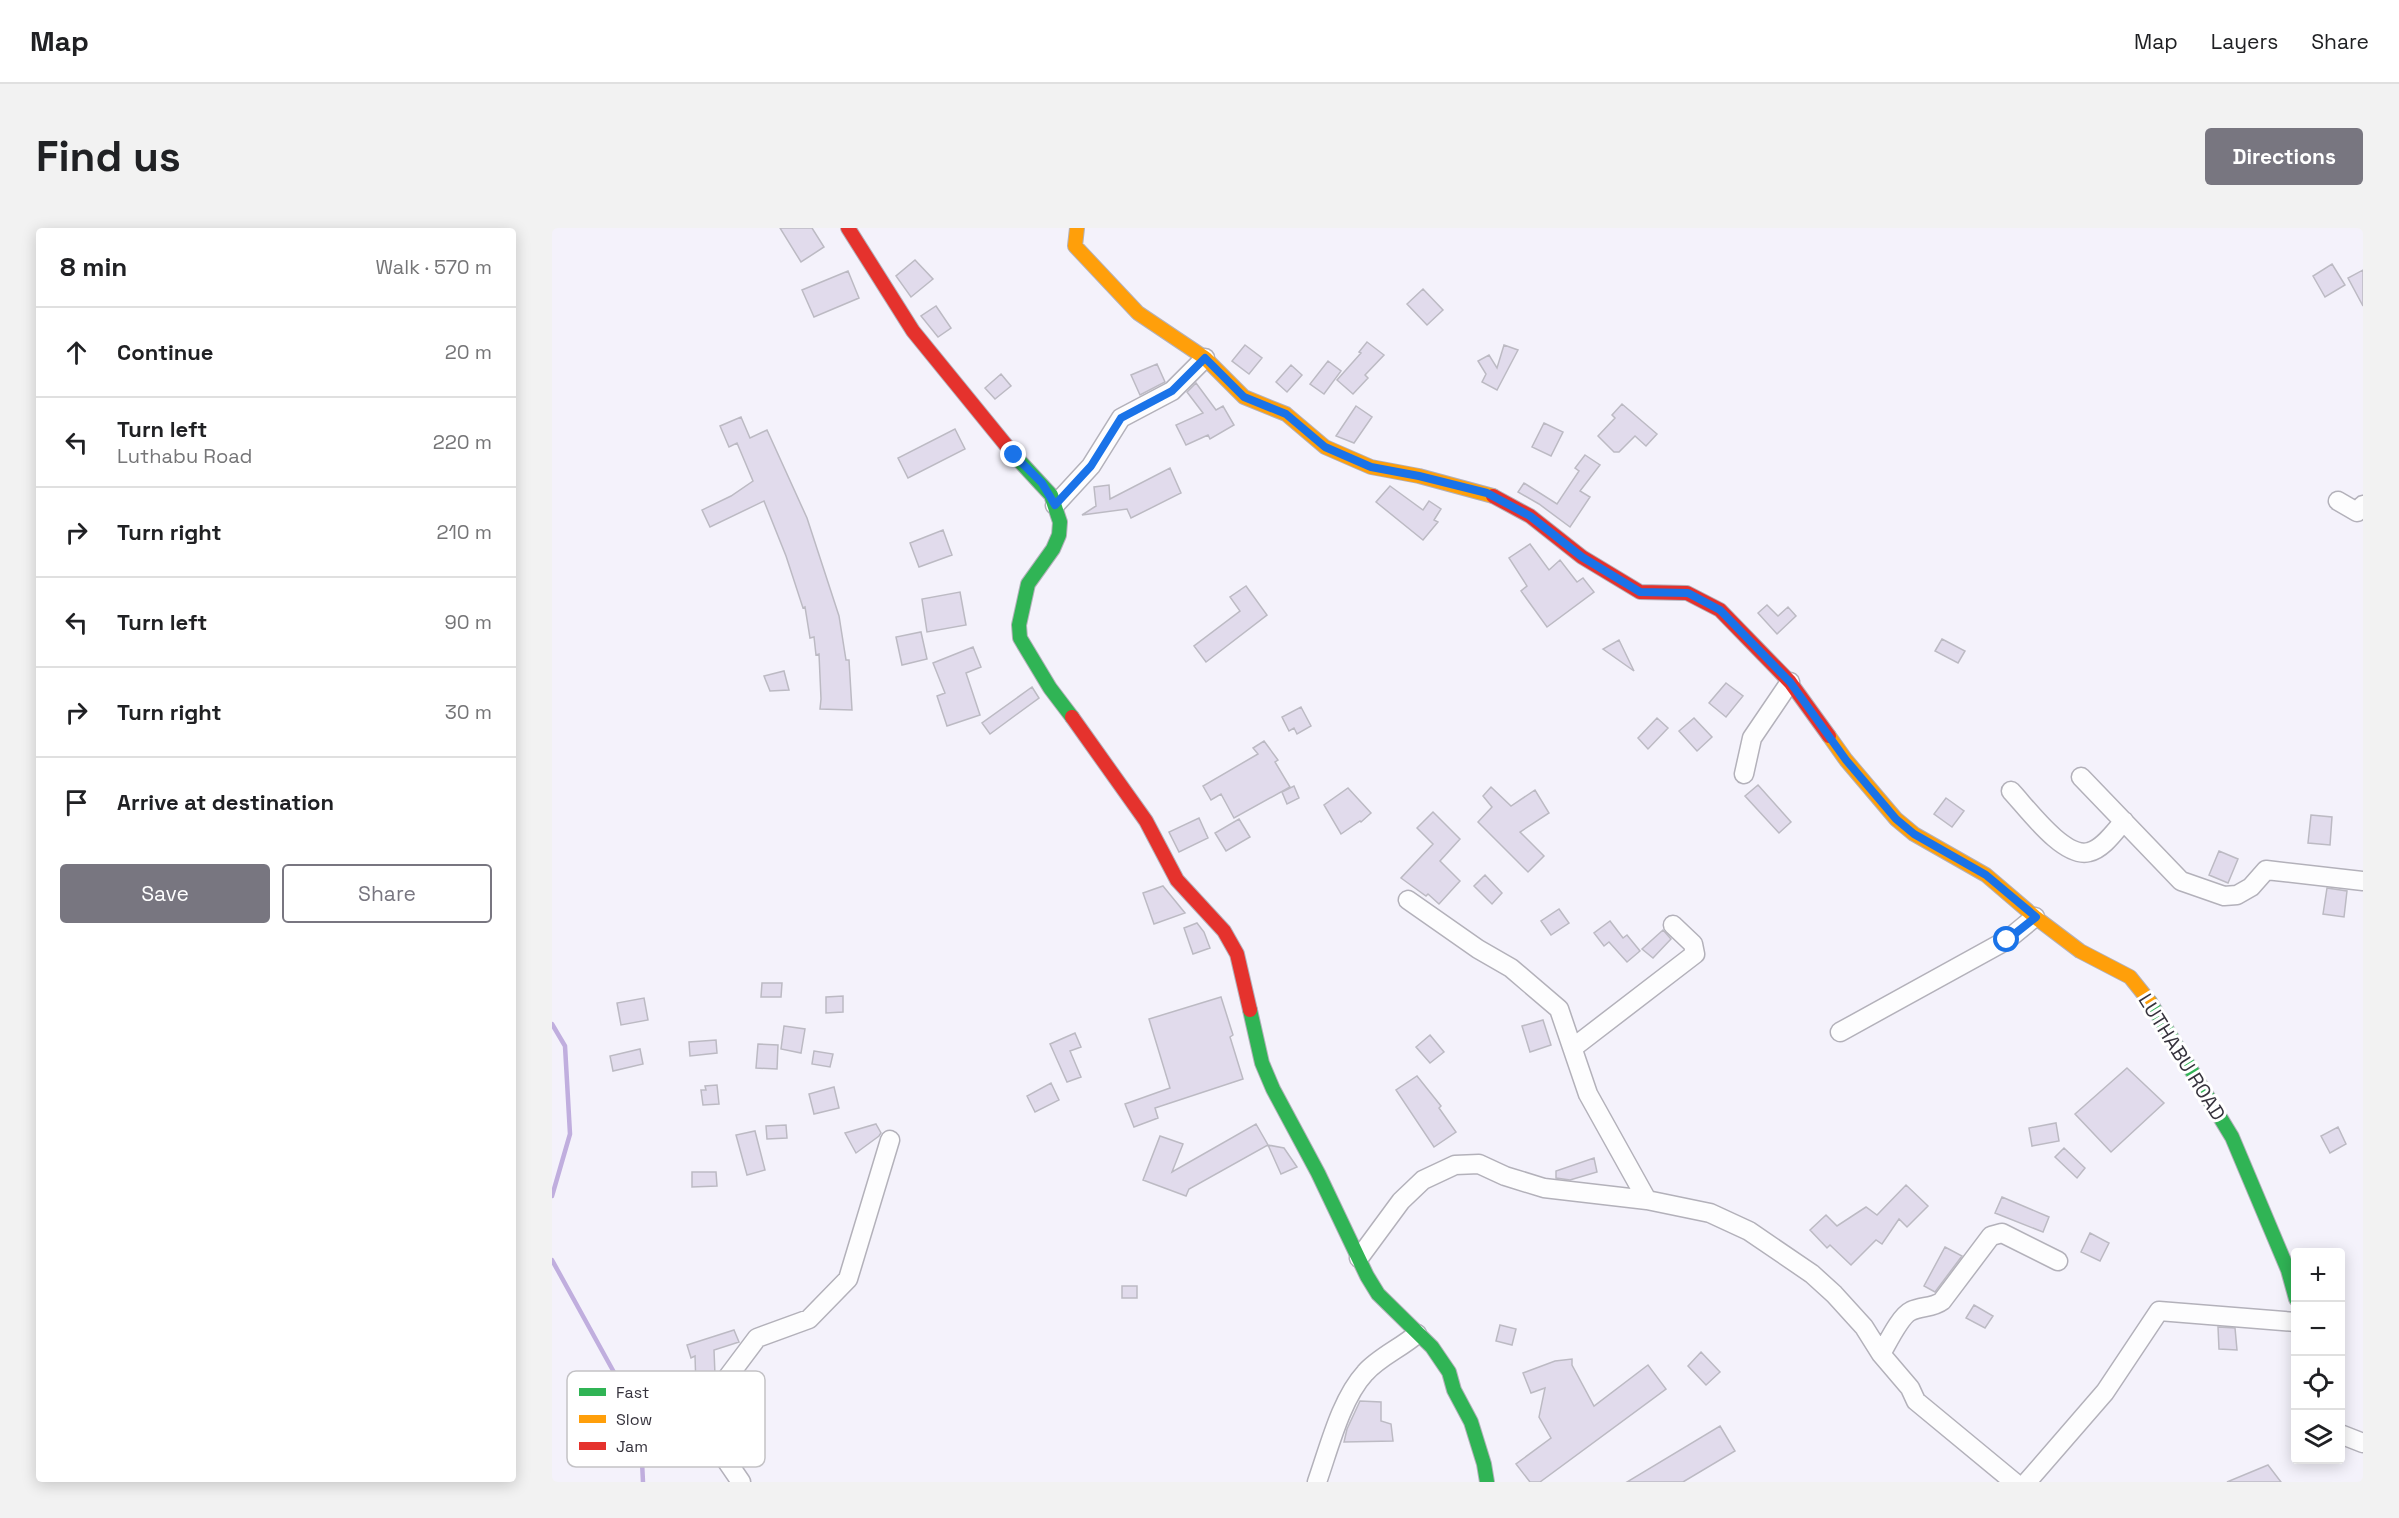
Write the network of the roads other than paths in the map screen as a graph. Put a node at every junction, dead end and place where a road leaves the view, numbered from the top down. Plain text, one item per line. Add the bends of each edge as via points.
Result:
1 (848, 228) edge
2 (1077, 228) edge
3 (1205, 358) junction
4 (2338, 501) dead end
5 (1055, 505) junction
6 (2363, 505) edge
7 (1790, 682) junction
8 (1744, 774) dead end
9 (2081, 777) dead end
10 (2011, 791) dead end
11 (2124, 821) junction
12 (2363, 881) edge
13 (1408, 900) dead end
14 (2036, 917) junction
15 (1673, 925) dead end
16 (1840, 1032) dead end
17 (1574, 1047) junction
18 (890, 1140) dead end
19 (1647, 1200) junction
20 (1359, 1258) junction
21 (2058, 1261) dead end
22 (2291, 1286) edge
23 (2291, 1322) edge
24 (1417, 1334) junction
25 (1881, 1354) junction
26 (732, 1371) edge
27 (2345, 1436) edge
28 (2363, 1443) edge
29 (731, 1467) edge
30 (741, 1482) edge
31 (1317, 1482) edge
32 (1487, 1482) edge
33 (2014, 1482) edge
34 (2027, 1482) edge

1 - 5 street via 913,331 1014,455 1042,483
2 - 3 street via 1075,246 1138,313
3 - 5 street via 1172,391 1121,418 1091,466
3 - 7 street, LUTHABU ROAD via 1244,397 1286,414 1325,447 1371,467 1487,493 1530,516 1582,557 1640,592 1688,593 1720,610
4 - 6 street via 2357,512
5 - 20 street via 1059,535 1028,584 1020,638 1050,688 1146,821 1177,880 1224,931 1237,954 1262,1064
7 - 8 street via 1752,738
7 - 14 street, LUTHABU ROAD via 1846,760 1896,819 1914,834 1986,875
9 - 11 street
10 - 11 street via 2060,843 2075,852 2090,852 2102,845
11 - 12 street via 2181,881 2224,896 2237,895 2251,887 2266,870
13 - 17 street via 1511,968 1559,1009
14 - 16 street via 2007,940
14 - 22 street, LUTHABU ROAD via 2080,951 2130,977 2157,1010 2232,1137
15 - 17 street via 1693,944 1695,954
17 - 19 street via 1588,1094
18 - 26 street via 848,1280 809,1319 757,1338
19 - 20 street via 1544,1188 1479,1164 1455,1165 1423,1179 1401,1201
19 - 25 street via 1710,1213 1749,1231 1834,1294 1864,1327
20 - 24 street via 1378,1294
21 - 25 street via 2002,1233 1991,1236 1942,1301 1906,1314
23 - 34 street via 2159,1311 2105,1392
24 - 31 street via 1365,1372 1354,1388
24 - 32 street via 1432,1347 1449,1372 1471,1422
25 - 33 street via 1916,1401
27 - 28 street
29 - 30 street

